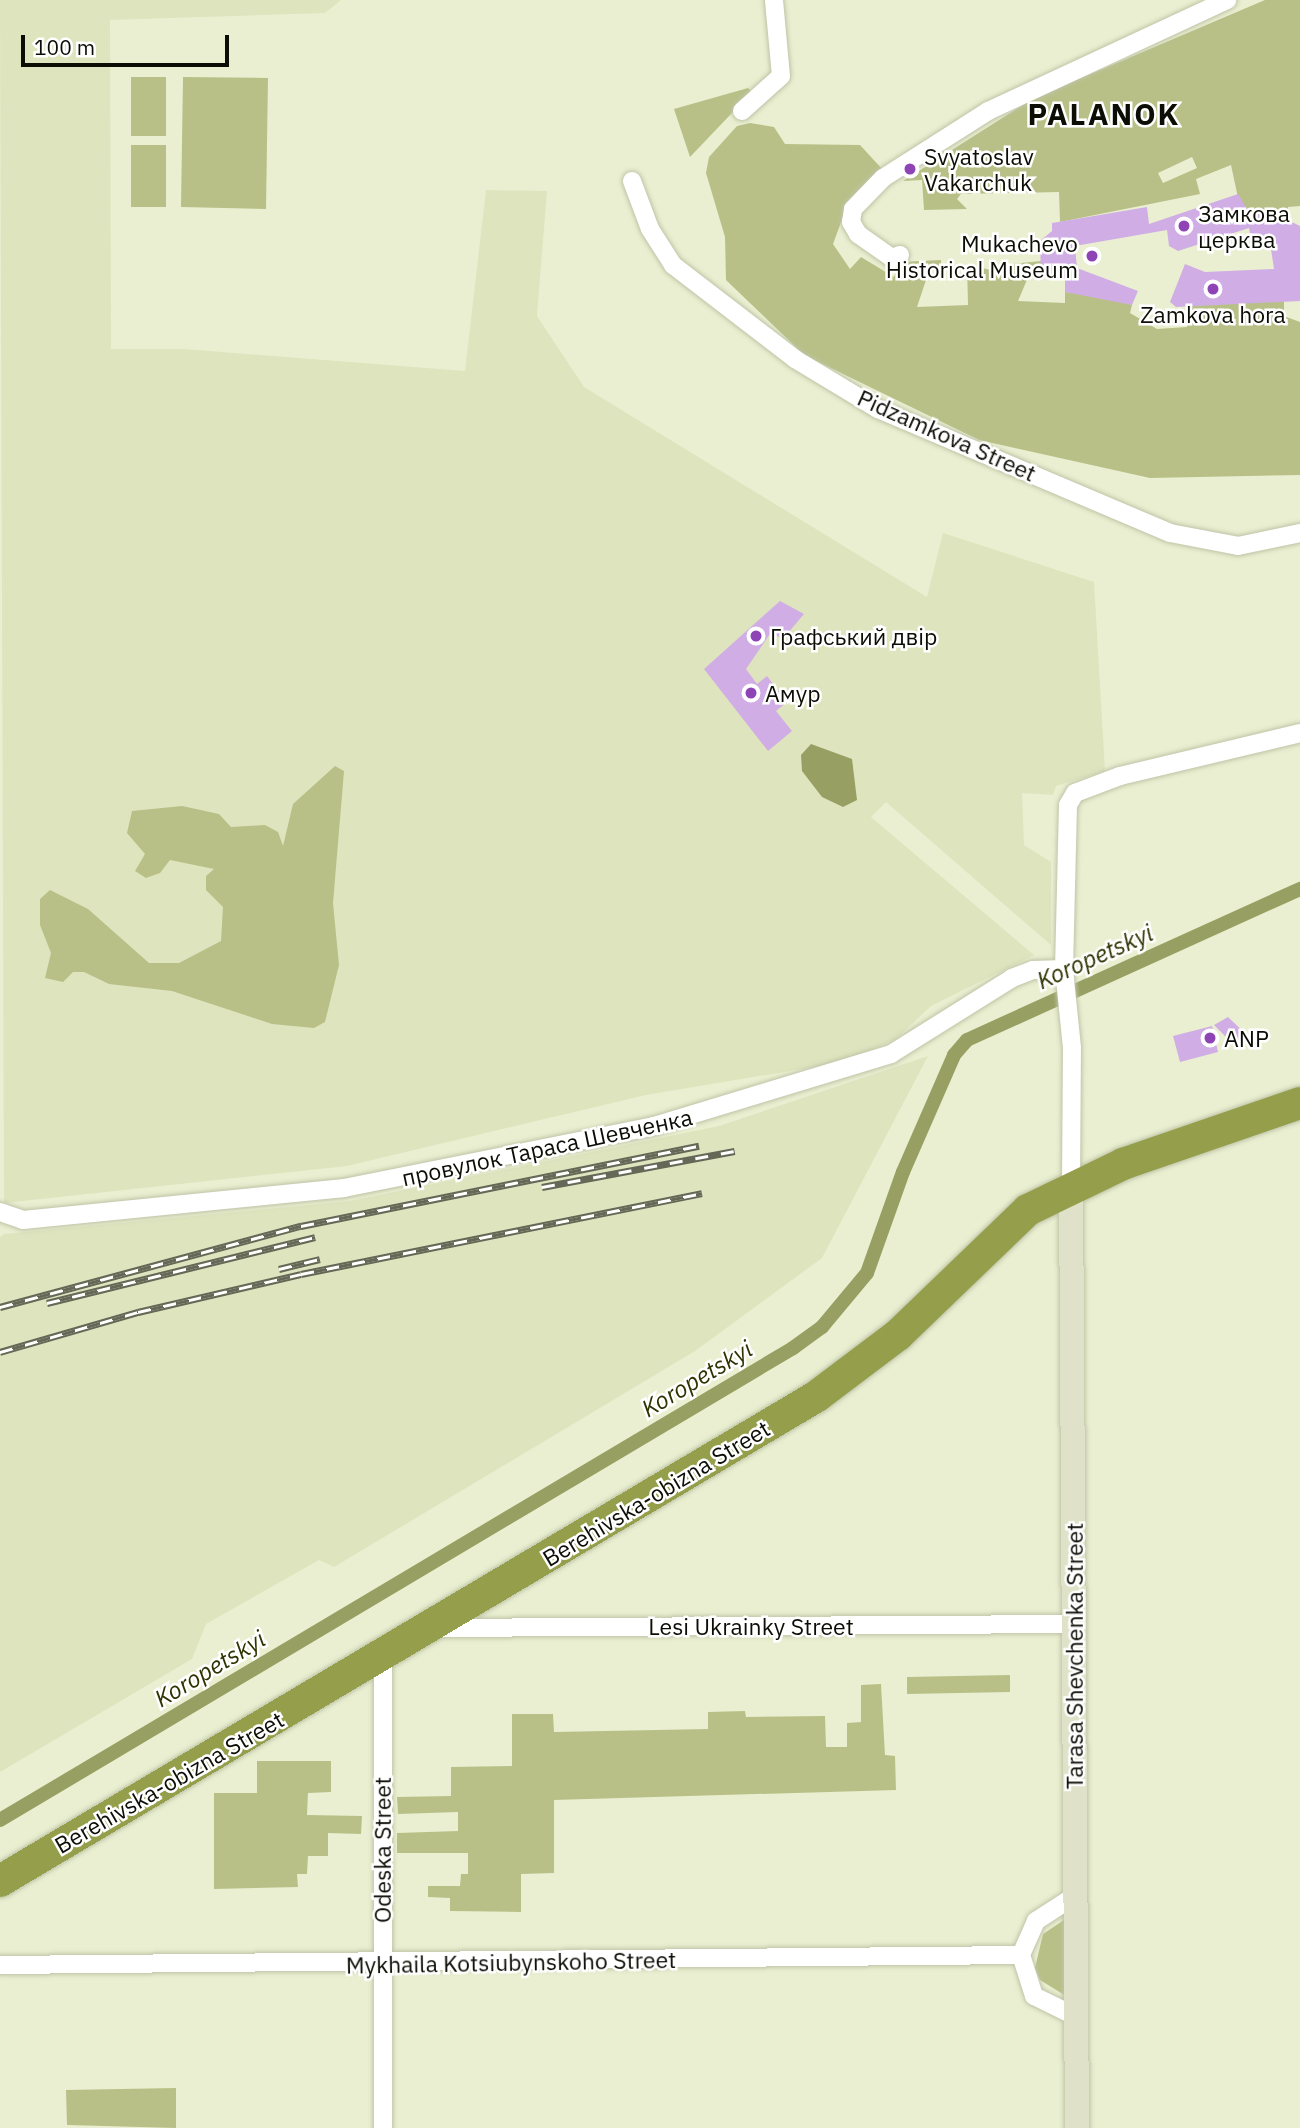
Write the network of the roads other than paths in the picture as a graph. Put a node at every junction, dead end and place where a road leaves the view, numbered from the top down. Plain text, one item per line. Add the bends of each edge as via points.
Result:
1 (774, 0) edge
2 (1227, 0) edge
3 (742, 111) dead end
4 (632, 181) dead end
5 (900, 255) dead end
6 (1300, 533) edge
7 (1300, 733) edge
8 (1066, 974) junction
9 (1300, 1104) edge
10 (1071, 1185) junction
11 (0, 1212) edge
12 (1074, 1624) junction
13 (428, 1628) junction
14 (383, 1656) junction
15 (0, 1881) edge
16 (1076, 1895) junction
17 (1021, 1955) junction
18 (382, 1964) junction
19 (0, 1965) edge
20 (1077, 2017) junction
21 (383, 2128) edge
22 (1077, 2128) edge

1 - 3 street via 781,76
2 - 5 street via 988,111 883,178 853,209 851,222 858,234 892,258
4 - 6 street, Pidzamkova Street via 649,229 673,265 795,359 877,409 1170,533 1238,546
7 - 8 street via 1119,776 1075,793 1064,821
8 - 10 street
8 - 11 street, провулок Тараса Шевченка via 1033,970 1012,978 891,1054 694,1117 344,1188 23,1220
9 - 10 highway, Berehivska-obizna Street
10 - 12 street, Tarasa Shevchenka Street
10 - 13 highway, Berehivska-obizna Street via 1018,1218 863,1365
12 - 13 street, Lesi Ukrainky Street
12 - 16 street, Tarasa Shevchenka Street
13 - 14 highway, Berehivska-obizna Street
14 - 15 highway, Berehivska-obizna Street
14 - 18 street, Odeska Street
16 - 17 street via 1036,1922
16 - 20 street, Tarasa Shevchenka Street
17 - 18 street, Mykhaila Kotsiubynskoho Street
17 - 20 street via 1034,1996
18 - 19 street, Mykhaila Kotsiubynskoho Street
18 - 21 street, Odeska Street
20 - 22 street, Tarasa Shevchenka Street

